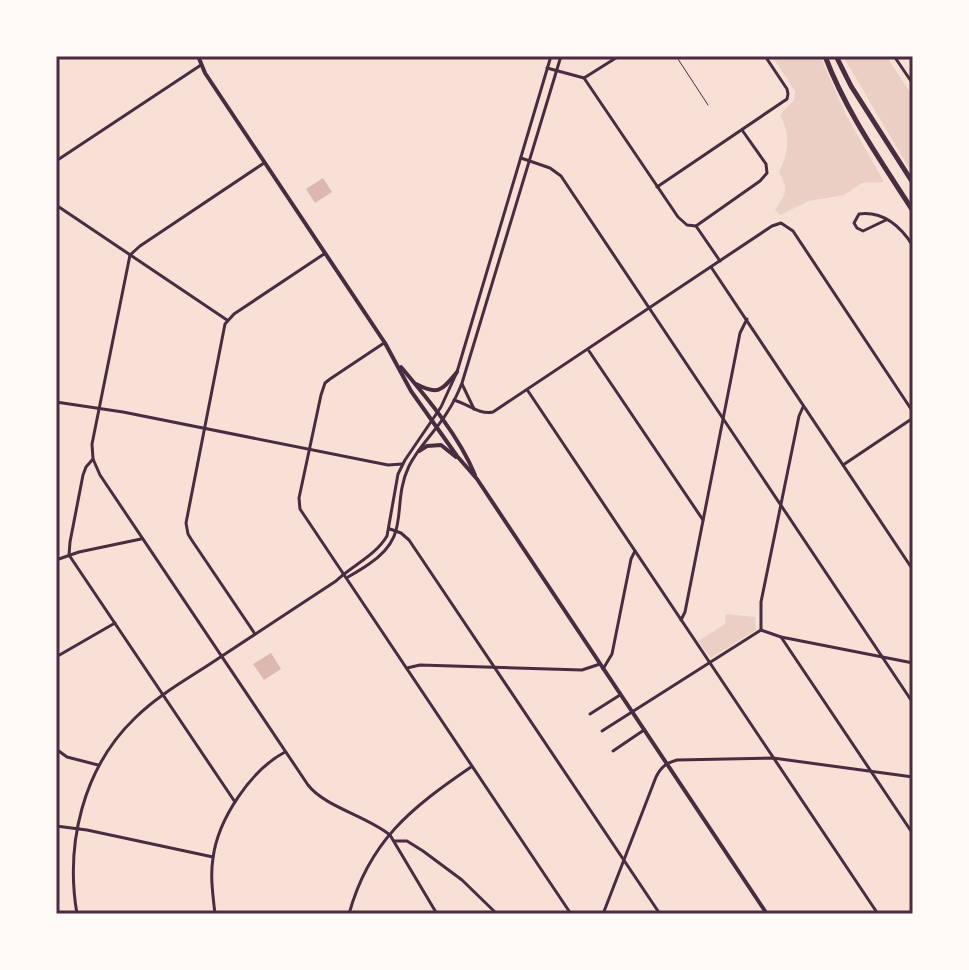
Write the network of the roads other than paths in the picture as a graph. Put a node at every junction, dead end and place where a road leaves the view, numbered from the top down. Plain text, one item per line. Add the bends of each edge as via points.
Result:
1 (198, 56) edge
2 (551, 56) edge
3 (561, 56) edge
4 (619, 56) edge
5 (676, 56) edge
6 (765, 56) edge
7 (825, 56) edge
8 (836, 56) edge
9 (894, 56) edge
10 (201, 65) junction
11 (547, 68) junction
12 (556, 71) junction
13 (584, 78) junction
14 (913, 84) edge
15 (708, 105) dead end
16 (742, 130) junction
17 (521, 158) junction
18 (528, 160) junction
19 (56, 161) edge
20 (265, 163) junction
21 (913, 183) edge
22 (657, 187) junction
23 (56, 205) edge
24 (913, 211) edge
25 (886, 220) junction
26 (696, 226) junction
27 (913, 246) edge
28 (325, 253) junction
29 (130, 255) junction
30 (720, 261) junction
31 (711, 267) junction
32 (650, 309) junction
33 (747, 319) junction
34 (227, 320) junction
35 (466, 342) junction
36 (385, 343) junction
37 (474, 345) junction
38 (588, 349) junction
39 (396, 363) junction
40 (457, 372) junction
41 (414, 383) junction
42 (462, 383) junction
43 (528, 391) junction
44 (454, 400) junction
45 (56, 402) edge
46 (804, 407) junction
47 (99, 409) junction
48 (474, 409) junction
49 (437, 413) junction
50 (913, 415) edge
51 (723, 418) junction
52 (442, 420) junction
53 (432, 421) junction
54 (436, 427) junction
55 (205, 429) junction
56 (310, 450) junction
57 (419, 451) junction
58 (93, 459) junction
59 (402, 464) junction
60 (464, 464) junction
61 (388, 465) junction
62 (843, 465) junction
63 (398, 474) junction
64 (477, 479) junction
65 (781, 504) junction
66 (703, 520) junction
67 (389, 529) junction
68 (397, 531) junction
69 (143, 539) junction
70 (635, 550) junction
71 (69, 555) junction
72 (56, 560) edge
73 (913, 570) edge
74 (345, 575) junction
75 (681, 620) junction
76 (115, 623) junction
77 (761, 630) junction
78 (255, 634) junction
79 (781, 637) junction
80 (223, 656) junction
81 (56, 657) edge
82 (882, 657) junction
83 (710, 663) junction
84 (913, 663) edge
85 (494, 667) junction
86 (601, 667) junction
87 (407, 668) junction
88 (620, 695) junction
89 (163, 696) junction
90 (913, 703) edge
91 (631, 711) junction
92 (590, 714) dead end
93 (644, 730) junction
94 (602, 731) dead end
95 (56, 749) edge
96 (613, 751) dead end
97 (285, 752) junction
98 (773, 758) junction
99 (666, 764) junction
100 (98, 765) junction
101 (472, 766) junction
102 (871, 771) junction
103 (913, 777) edge
104 (235, 802) junction
105 (56, 826) edge
106 (78, 829) junction
107 (913, 834) edge
108 (390, 835) junction
109 (394, 841) junction
110 (213, 857) junction
111 (623, 860) junction
112 (77, 914) edge
113 (215, 914) edge
114 (349, 914) edge
115 (437, 914) edge
116 (497, 914) edge
117 (571, 914) edge
118 (603, 914) edge
119 (660, 914) edge
120 (767, 914) edge
121 (878, 914) edge

1 - 10 street
2 - 11 street
3 - 12 street
4 - 13 street
5 - 15 lane
6 - 16 street via 787,89 787,99
7 - 24 highway via 856,121
8 - 21 highway
9 - 14 street
10 - 19 street
10 - 20 street
11 - 12 street
11 - 17 street
12 - 13 street
12 - 18 street
13 - 22 street
16 - 22 street
16 - 26 street via 767,173
17 - 18 street
17 - 35 street
18 - 32 street via 561,176
18 - 37 street
20 - 28 street
20 - 29 street
22 - 26 street via 682,222
23 - 29 street
25 - 25 street via 862,213 854,223 863,231
25 - 27 street
26 - 30 street
28 - 34 street
28 - 36 street
29 - 34 street
29 - 47 street
30 - 31 street
30 - 50 street via 772,226 781,223 793,231
31 - 32 street
31 - 33 street
32 - 38 street
32 - 51 street
33 - 46 street
33 - 51 street
34 - 55 street
35 - 37 street
35 - 40 street
36 - 39 street
36 - 56 street via 325,383
37 - 42 street
38 - 43 street
38 - 66 street
39 - 41 street
39 - 53 street
40 - 41 street via 436,391
40 - 49 street
41 - 49 street
42 - 44 street
42 - 48 street
43 - 48 street via 493,412
43 - 70 street
44 - 48 street
44 - 52 street
45 - 47 street
46 - 62 street
46 - 65 street
47 - 55 street
47 - 58 street
49 - 52 street
49 - 53 street
50 - 62 street
51 - 65 street
51 - 66 street
52 - 54 street
52 - 64 street
53 - 54 street
53 - 59 street
54 - 57 street
54 - 60 street
55 - 56 street
55 - 78 street via 186,529
56 - 61 street
56 - 74 street via 300,509
57 - 60 street via 441,445
57 - 68 street via 402,484
58 - 69 street
58 - 71 street via 83,475
59 - 61 street
59 - 63 street
60 - 64 street
61 - 63 street
62 - 73 street
63 - 67 street
64 - 86 street
65 - 77 street via 761,602
65 - 82 street
66 - 75 street
67 - 68 street
67 - 74 street via 378,549
68 - 74 street via 384,553
68 - 85 street via 409,540
69 - 71 street
69 - 80 street
70 - 75 street
70 - 86 street via 612,654
71 - 72 street
71 - 76 street
74 - 78 street
74 - 87 street
75 - 83 street
76 - 81 street
76 - 89 street
77 - 79 street
77 - 83 street
78 - 80 street
79 - 82 street
79 - 102 street
80 - 89 street
80 - 97 street
82 - 84 street
82 - 90 street
83 - 91 street
83 - 98 street
85 - 86 street
85 - 87 street
85 - 111 street
86 - 88 street
87 - 101 street
88 - 91 street
88 - 92 street
89 - 100 street via 124,729
89 - 104 street
91 - 93 street
91 - 94 street
93 - 96 street
93 - 99 street
95 - 100 street
97 - 104 street via 263,768
97 - 108 street via 317,795
98 - 99 street
98 - 102 street
98 - 121 street
99 - 111 street
99 - 120 street
100 - 106 street
101 - 108 street via 414,808
101 - 117 street
102 - 103 street
102 - 107 street
104 - 110 street
105 - 106 street
106 - 110 street
106 - 112 street via 73,872
108 - 109 street
108 - 114 street via 363,873
109 - 115 street
109 - 116 street via 407,841 423,851
110 - 113 street
111 - 118 street
111 - 119 street

